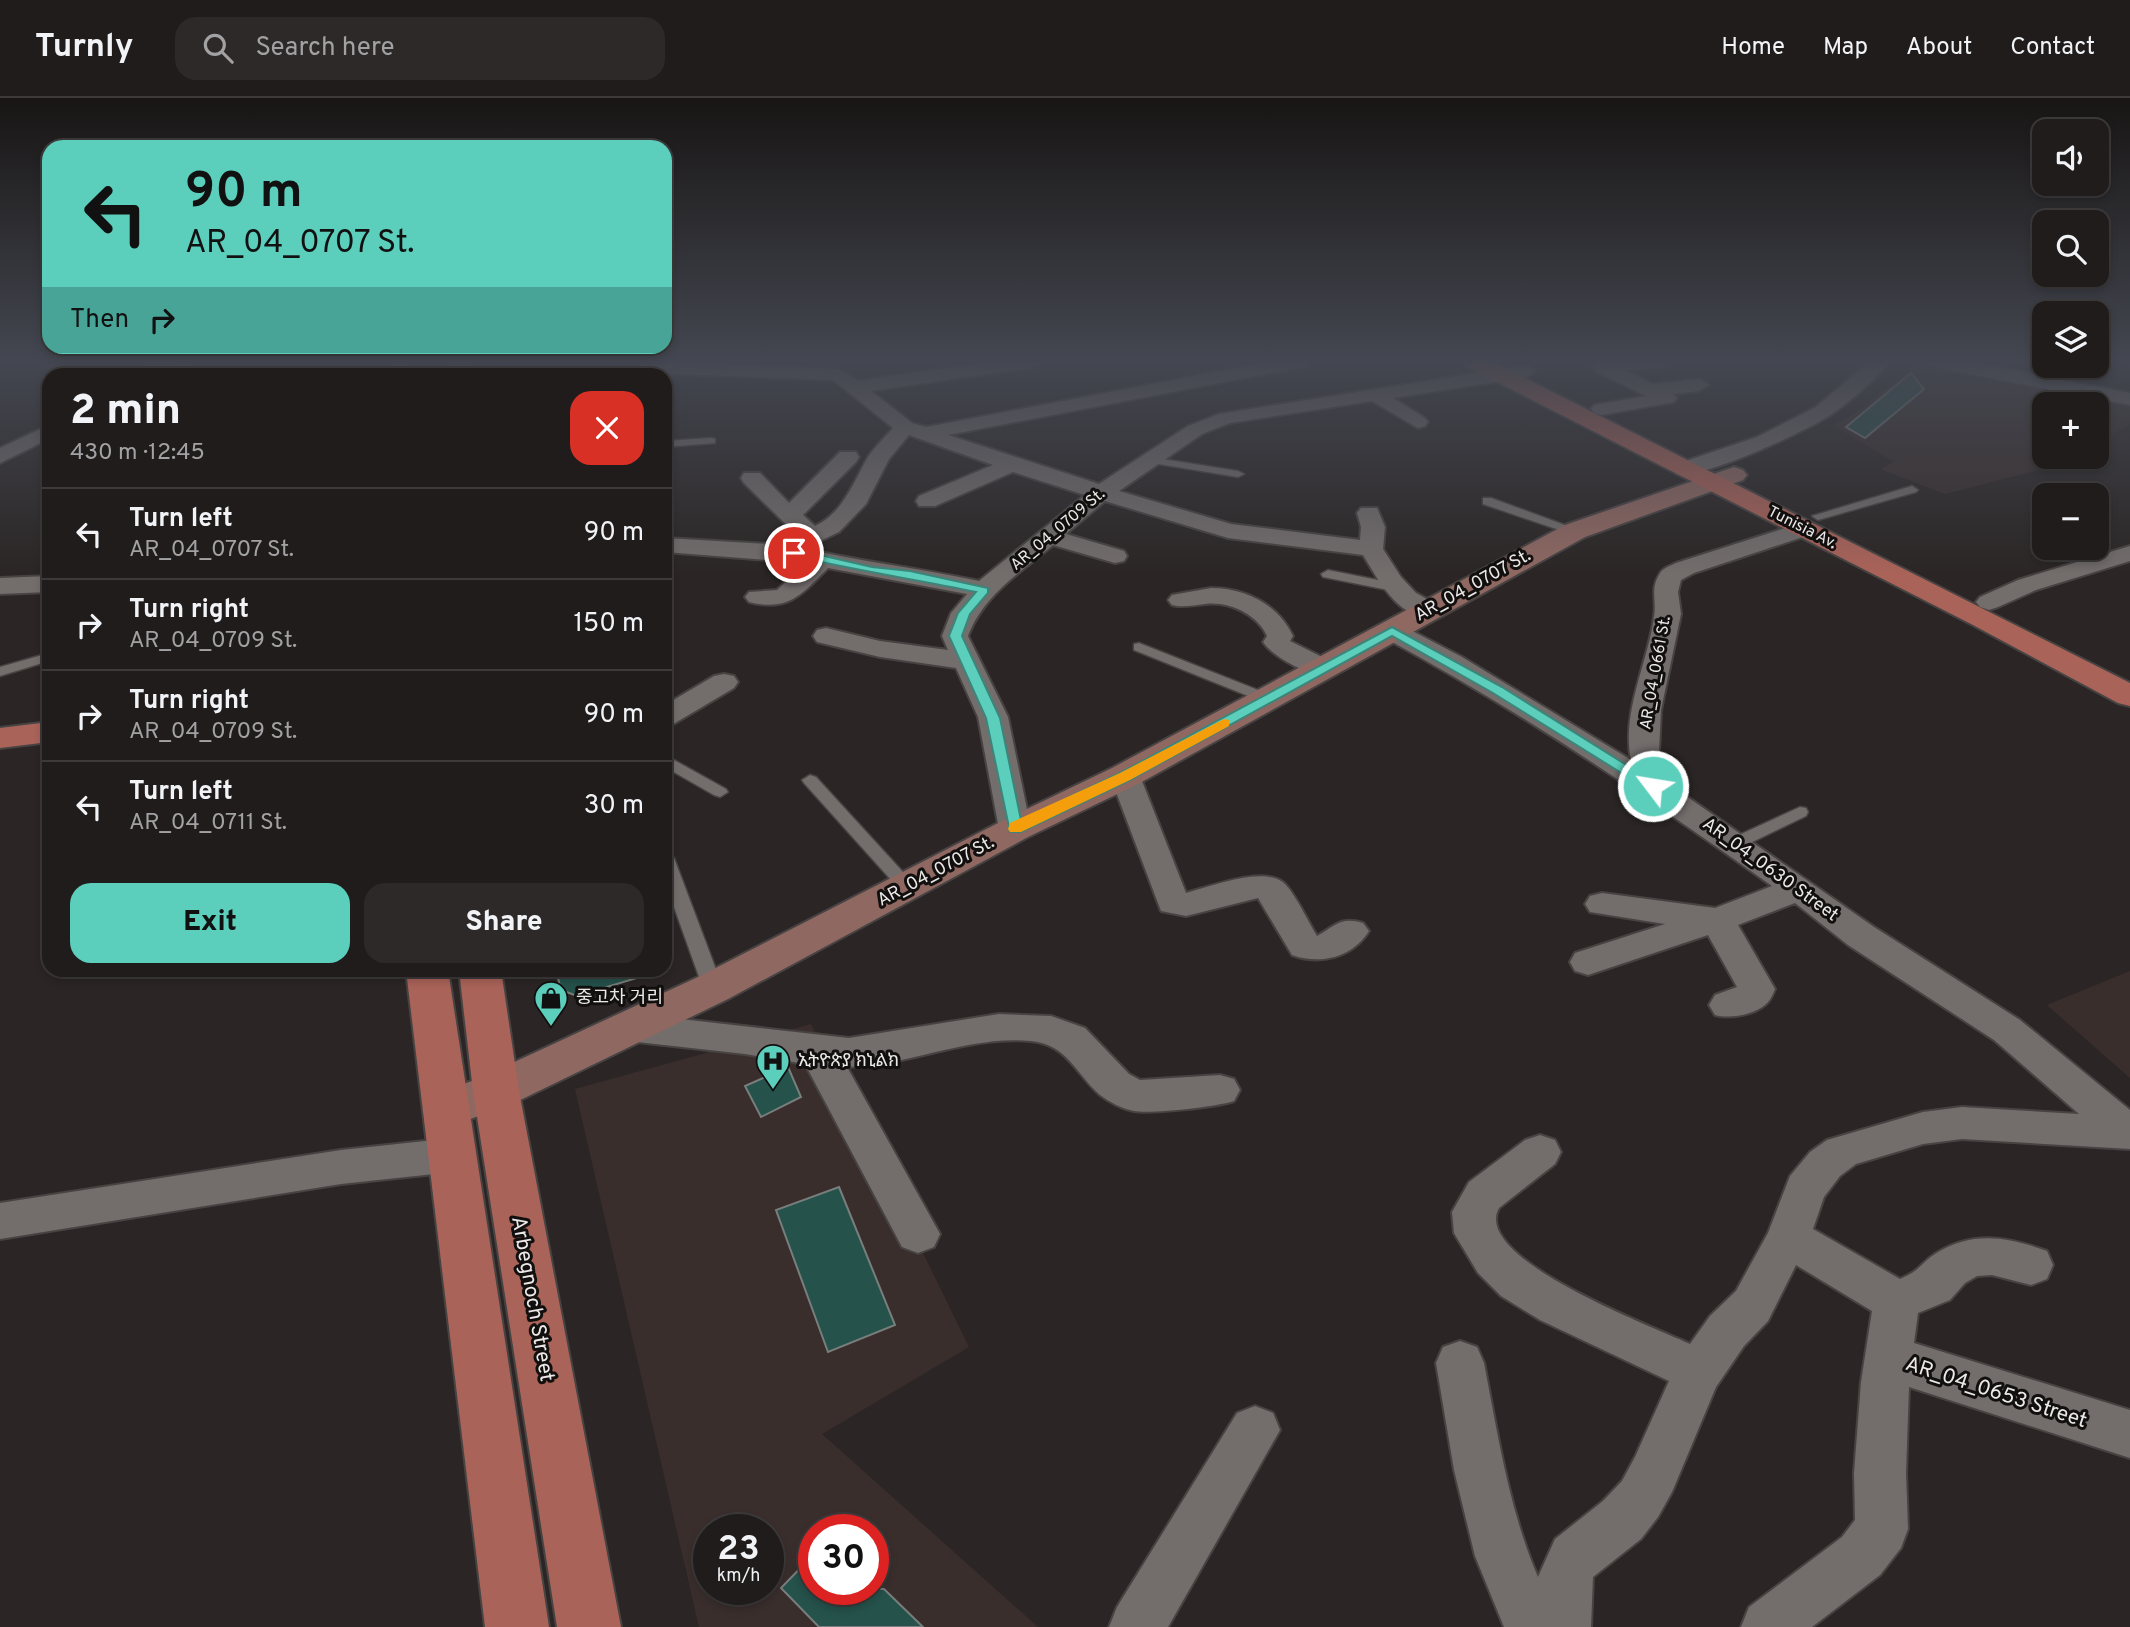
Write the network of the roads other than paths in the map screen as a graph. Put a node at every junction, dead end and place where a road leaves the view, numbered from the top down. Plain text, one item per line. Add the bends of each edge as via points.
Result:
1 (911, 432) edge
2 (917, 432) edge
3 (1191, 432) edge
4 (1633, 432) edge
5 (1641, 432) edge
6 (1781, 432) edge
7 (42, 435) edge
8 (711, 440) dead end
9 (672, 443) edge
10 (0, 457) edge
11 (848, 457) dead end
12 (1150, 460) junction
13 (1012, 465) junction
14 (1710, 472) junction
15 (1238, 474) dead end
16 (752, 478) dead end
17 (1912, 490) dead end
18 (1101, 493) junction
19 (1487, 500) dead end
20 (928, 501) dead end
21 (1369, 513) dead end
22 (789, 516) junction
23 (1811, 523) junction
24 (1575, 531) junction
25 (1051, 537) junction
26 (803, 544) junction
27 (672, 545) edge
28 (1371, 549) junction
29 (2130, 553) edge
30 (1115, 556) dead end
31 (825, 558) junction
32 (1328, 574) dead end
33 (42, 583) edge
34 (0, 586) edge
35 (1393, 587) junction
36 (984, 590) junction
37 (758, 597) dead end
38 (1181, 600) dead end
39 (1989, 602) junction
40 (1429, 610) junction
41 (1392, 631) junction
42 (826, 636) dead end
43 (1139, 646) dead end
44 (42, 659) edge
45 (965, 661) junction
46 (1324, 668) junction
47 (0, 672) edge
48 (2130, 673) edge
49 (724, 682) dead end
50 (2130, 696) edge
51 (1268, 699) junction
52 (672, 713) edge
53 (42, 714) edge
54 (0, 719) edge
55 (42, 733) edge
56 (0, 738) edge
57 (672, 764) edge
58 (1125, 776) junction
59 (810, 780) dead end
60 (1653, 786) junction
61 (720, 792) dead end
62 (1800, 812) dead end
63 (1015, 829) junction
64 (1734, 844) junction
65 (672, 877) edge
66 (907, 887) junction
67 (1799, 889) junction
68 (1602, 904) dead end
69 (1717, 920) junction
70 (1351, 931) dead end
71 (1588, 962) dead end
72 (428, 977) edge
73 (481, 977) edge
74 (713, 988) junction
75 (1728, 1005) dead end
76 (628, 1027) junction
77 (820, 1053) junction
78 (1220, 1090) dead end
79 (496, 1091) junction
80 (450, 1132) junction
81 (2130, 1133) edge
82 (1540, 1152) dead end
83 (0, 1221) edge
84 (918, 1234) dead end
85 (1788, 1237) junction
86 (2031, 1265) dead end
87 (1897, 1301) junction
88 (1887, 1359) junction
89 (1460, 1363) dead end
90 (1699, 1371) junction
91 (1255, 1430) dead end
92 (2130, 1434) edge
93 (517, 1627) edge
94 (589, 1627) edge
95 (1137, 1627) edge
96 (1532, 1627) edge
97 (1563, 1627) edge
98 (1769, 1627) edge

1 - 26 street via 879,457 858,499 831,527
2 - 13 street
3 - 12 street, AR_04_0709 St.
4 - 14 main road, Tunisia Av.
5 - 14 main road, Tunisia Av.
6 - 14 street
7 - 10 street
8 - 9 lane
11 - 22 street
12 - 15 lane
12 - 18 street, AR_04_0709 St.
13 - 18 street
13 - 20 street
14 - 23 main road, Tunisia Av.
14 - 24 street, AR_04_0707 St.
16 - 22 street
17 - 23 lane
18 - 25 street, AR_04_0709 St.
18 - 28 street via 1227,531
19 - 24 lane
21 - 28 street
22 - 26 street
23 - 39 main road, Tunisia Av.
23 - 50 main road, Tunisia Av.
23 - 60 street, AR_04_0661 St. via 1670,576 1665,592 1668,614 1647,710 1644,751
24 - 40 street, AR_04_0707 St.
25 - 30 street
25 - 36 street, AR_04_0709 St.
26 - 27 street
26 - 31 street
28 - 35 street
29 - 39 street via 2027,585
31 - 36 street
31 - 37 street via 786,595
32 - 35 lane
33 - 34 street
35 - 40 street
36 - 45 street, AR_04_0709 St. via 957,626 955,636
38 - 46 street via 1233,598 1271,619 1280,646
39 - 48 main road, Tunisia Av.
40 - 41 street, AR_04_0707 St.
41 - 46 street, AR_04_0707 St.
41 - 60 street, AR_04_0630 Street
42 - 45 street
43 - 51 lane
44 - 47 lane
45 - 63 street, AR_04_0709 St. via 993,718
46 - 51 street, AR_04_0707 St.
49 - 52 street
51 - 58 street, AR_04_0707 St.
53 - 54 main road
55 - 56 main road
57 - 61 lane
58 - 63 street, AR_04_0707 St.
58 - 70 street via 1173,903 1186,905 1266,887 1305,946 1323,949
59 - 66 lane
60 - 64 street, AR_04_0630 Street
62 - 64 lane
63 - 66 street, AR_04_0707 St.
64 - 67 street, AR_04_0630 Street
65 - 74 lane
66 - 74 street, AR_04_0707 St.
67 - 69 street
67 - 81 street, AR_04_0630 Street via 1861,936 2007,1030
68 - 69 street via 1654,899
69 - 71 street
69 - 75 street via 1757,989 1752,996
72 - 80 main road
73 - 79 main road, Arbegnoch Street
74 - 76 street, AR_04_0707 St.
76 - 77 street via 760,1041
76 - 79 street, AR_04_0707 St.
77 - 78 street via 861,1052 1032,1026 1071,1038 1115,1084 1135,1096
77 - 84 street
79 - 80 street, AR_04_0707 St.
79 - 94 main road, Arbegnoch Street
80 - 83 street via 341,1167
80 - 93 main road
81 - 85 street via 1962,1122 1893,1136 1842,1152 1825,1164 1805,1189
82 - 90 street via 1484,1195 1474,1212 1476,1233 1494,1259 1517,1282 1556,1304
85 - 87 street
85 - 90 street via 1752,1306 1727,1331
86 - 87 street via 1992,1256 1970,1257 1949,1269 1934,1286
87 - 88 street
88 - 92 street, AR_04_0653 Street
88 - 98 street, AR_04_0653 Street via 1880,1473 1882,1529 1861,1556
89 - 96 street via 1479,1470 1502,1556
90 - 97 street via 1640,1499 1622,1520 1574,1558 1564,1581
91 - 95 street

